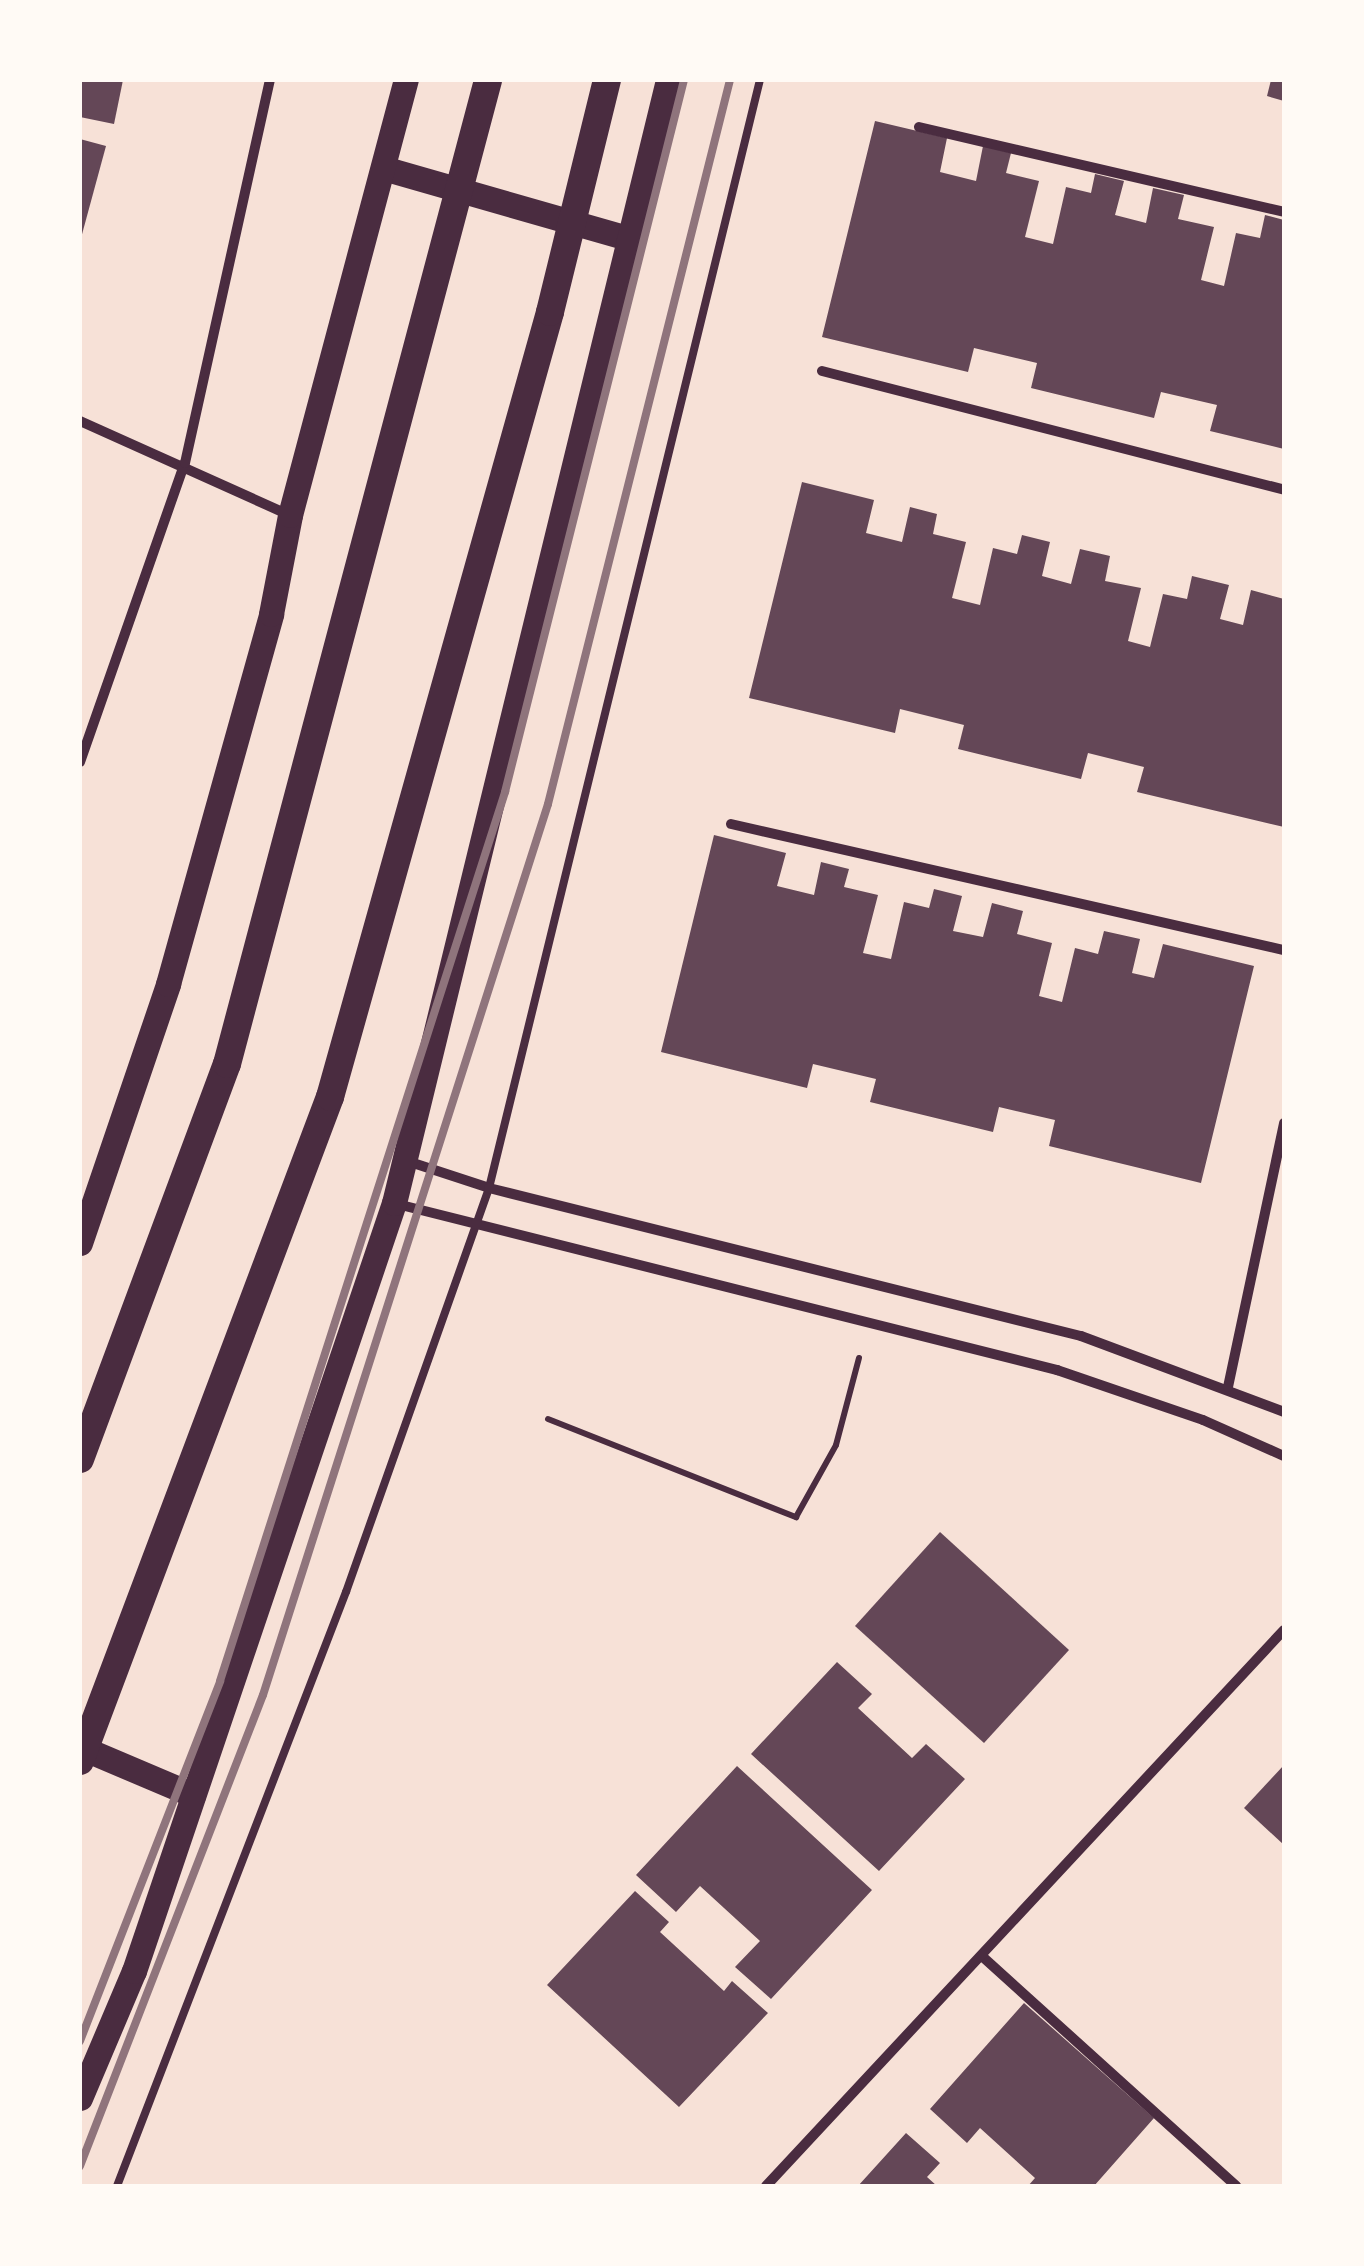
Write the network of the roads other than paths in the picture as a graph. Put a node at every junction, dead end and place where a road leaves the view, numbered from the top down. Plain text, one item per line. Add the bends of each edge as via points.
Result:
1 (270, 80) edge
2 (406, 80) edge
3 (488, 80) edge
4 (607, 80) edge
5 (668, 80) edge
6 (760, 80) edge
7 (919, 128) dead end
8 (383, 168) junction
9 (1284, 212) edge
10 (630, 239) junction
11 (822, 371) dead end
12 (80, 420) edge
13 (184, 463) junction
14 (1284, 490) edge
15 (290, 515) junction
16 (80, 762) edge
17 (732, 824) dead end
18 (1284, 950) edge
19 (1284, 1123) edge
20 (404, 1160) junction
21 (489, 1188) junction
22 (394, 1203) junction
23 (478, 1222) junction
24 (80, 1243) edge
25 (1228, 1387) junction
26 (1284, 1412) edge
27 (1284, 1456) edge
28 (80, 1459) edge
29 (1284, 1630) edge
30 (80, 1747) edge
31 (80, 1761) edge
32 (193, 1795) junction
33 (984, 1958) junction
34 (80, 2098) edge
35 (117, 2186) edge
36 (766, 2186) edge
37 (1236, 2186) edge

1 - 13 street
2 - 8 main road
3 - 28 highway via 226,1064
4 - 31 highway via 550,312 330,1097
5 - 10 main road
6 - 21 lane
7 - 9 street
8 - 10 main road
8 - 15 main road
10 - 20 main road
11 - 14 street
12 - 13 street
13 - 15 street
13 - 16 street
15 - 24 main road via 272,614 168,984
17 - 18 street
19 - 25 street
20 - 21 street
20 - 22 main road
21 - 23 lane
21 - 25 street via 1081,1336
22 - 23 street
22 - 32 main road
23 - 27 street via 1057,1370
23 - 35 lane via 346,1592
25 - 26 street
29 - 33 street
30 - 32 main road
32 - 34 main road via 134,1971
33 - 36 street
33 - 37 street

